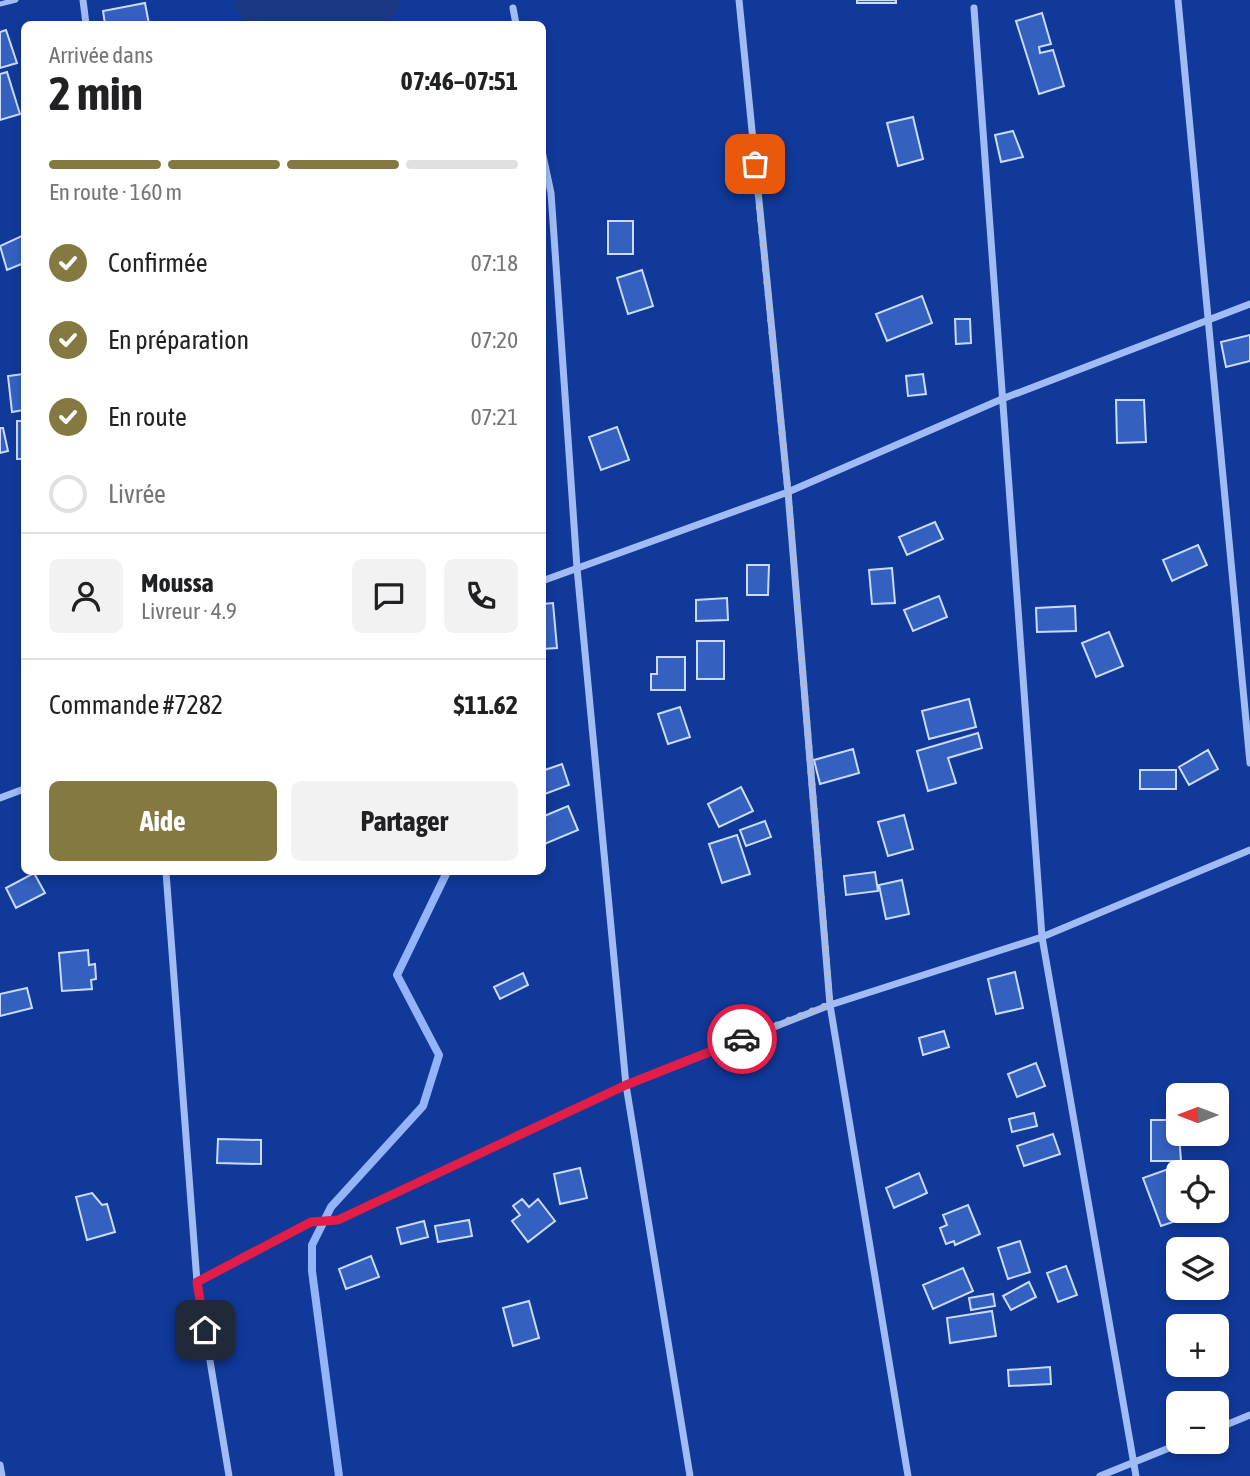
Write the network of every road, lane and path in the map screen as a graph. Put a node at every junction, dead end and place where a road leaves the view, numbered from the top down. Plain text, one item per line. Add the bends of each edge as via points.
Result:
1 (16, 0) edge
2 (83, 0) edge
3 (739, 0) edge
4 (1178, 0) edge
5 (0, 4) edge
6 (513, 8) dead end
7 (974, 8) dead end
8 (86, 21) edge
9 (515, 21) edge
10 (546, 169) edge
11 (1250, 304) edge
12 (1209, 321) junction
13 (1002, 399) junction
14 (788, 492) junction
15 (577, 568) junction
16 (546, 580) edge
17 (1250, 764) edge
18 (21, 790) edge
19 (0, 798) edge
20 (1250, 850) edge
21 (166, 875) edge
22 (1042, 937) junction
23 (830, 1004) junction
24 (626, 1085) junction
25 (197, 1282) junction
26 (1250, 1415) edge
27 (1229, 1424) edge
28 (1166, 1449) edge
29 (1133, 1462) junction
30 (0, 1465) edge
31 (2, 1476) edge
32 (229, 1476) edge
33 (690, 1476) edge
34 (908, 1476) edge
35 (1100, 1476) edge
36 (1136, 1476) edge

1 - 5 lane
2 - 8 street
3 - 14 street
4 - 12 street
6 - 9 street
7 - 13 street
10 - 15 street
11 - 12 street
12 - 13 street
12 - 17 street
13 - 14 street
13 - 22 street
14 - 15 street
14 - 23 street
15 - 16 street
15 - 24 street
18 - 19 street
20 - 22 street
21 - 25 street
22 - 23 street
22 - 29 street
23 - 24 street
23 - 34 street
24 - 25 street via 338,1220 311,1222
24 - 33 street
25 - 32 street
26 - 27 street
28 - 29 street
29 - 35 street
29 - 36 street
30 - 31 street

